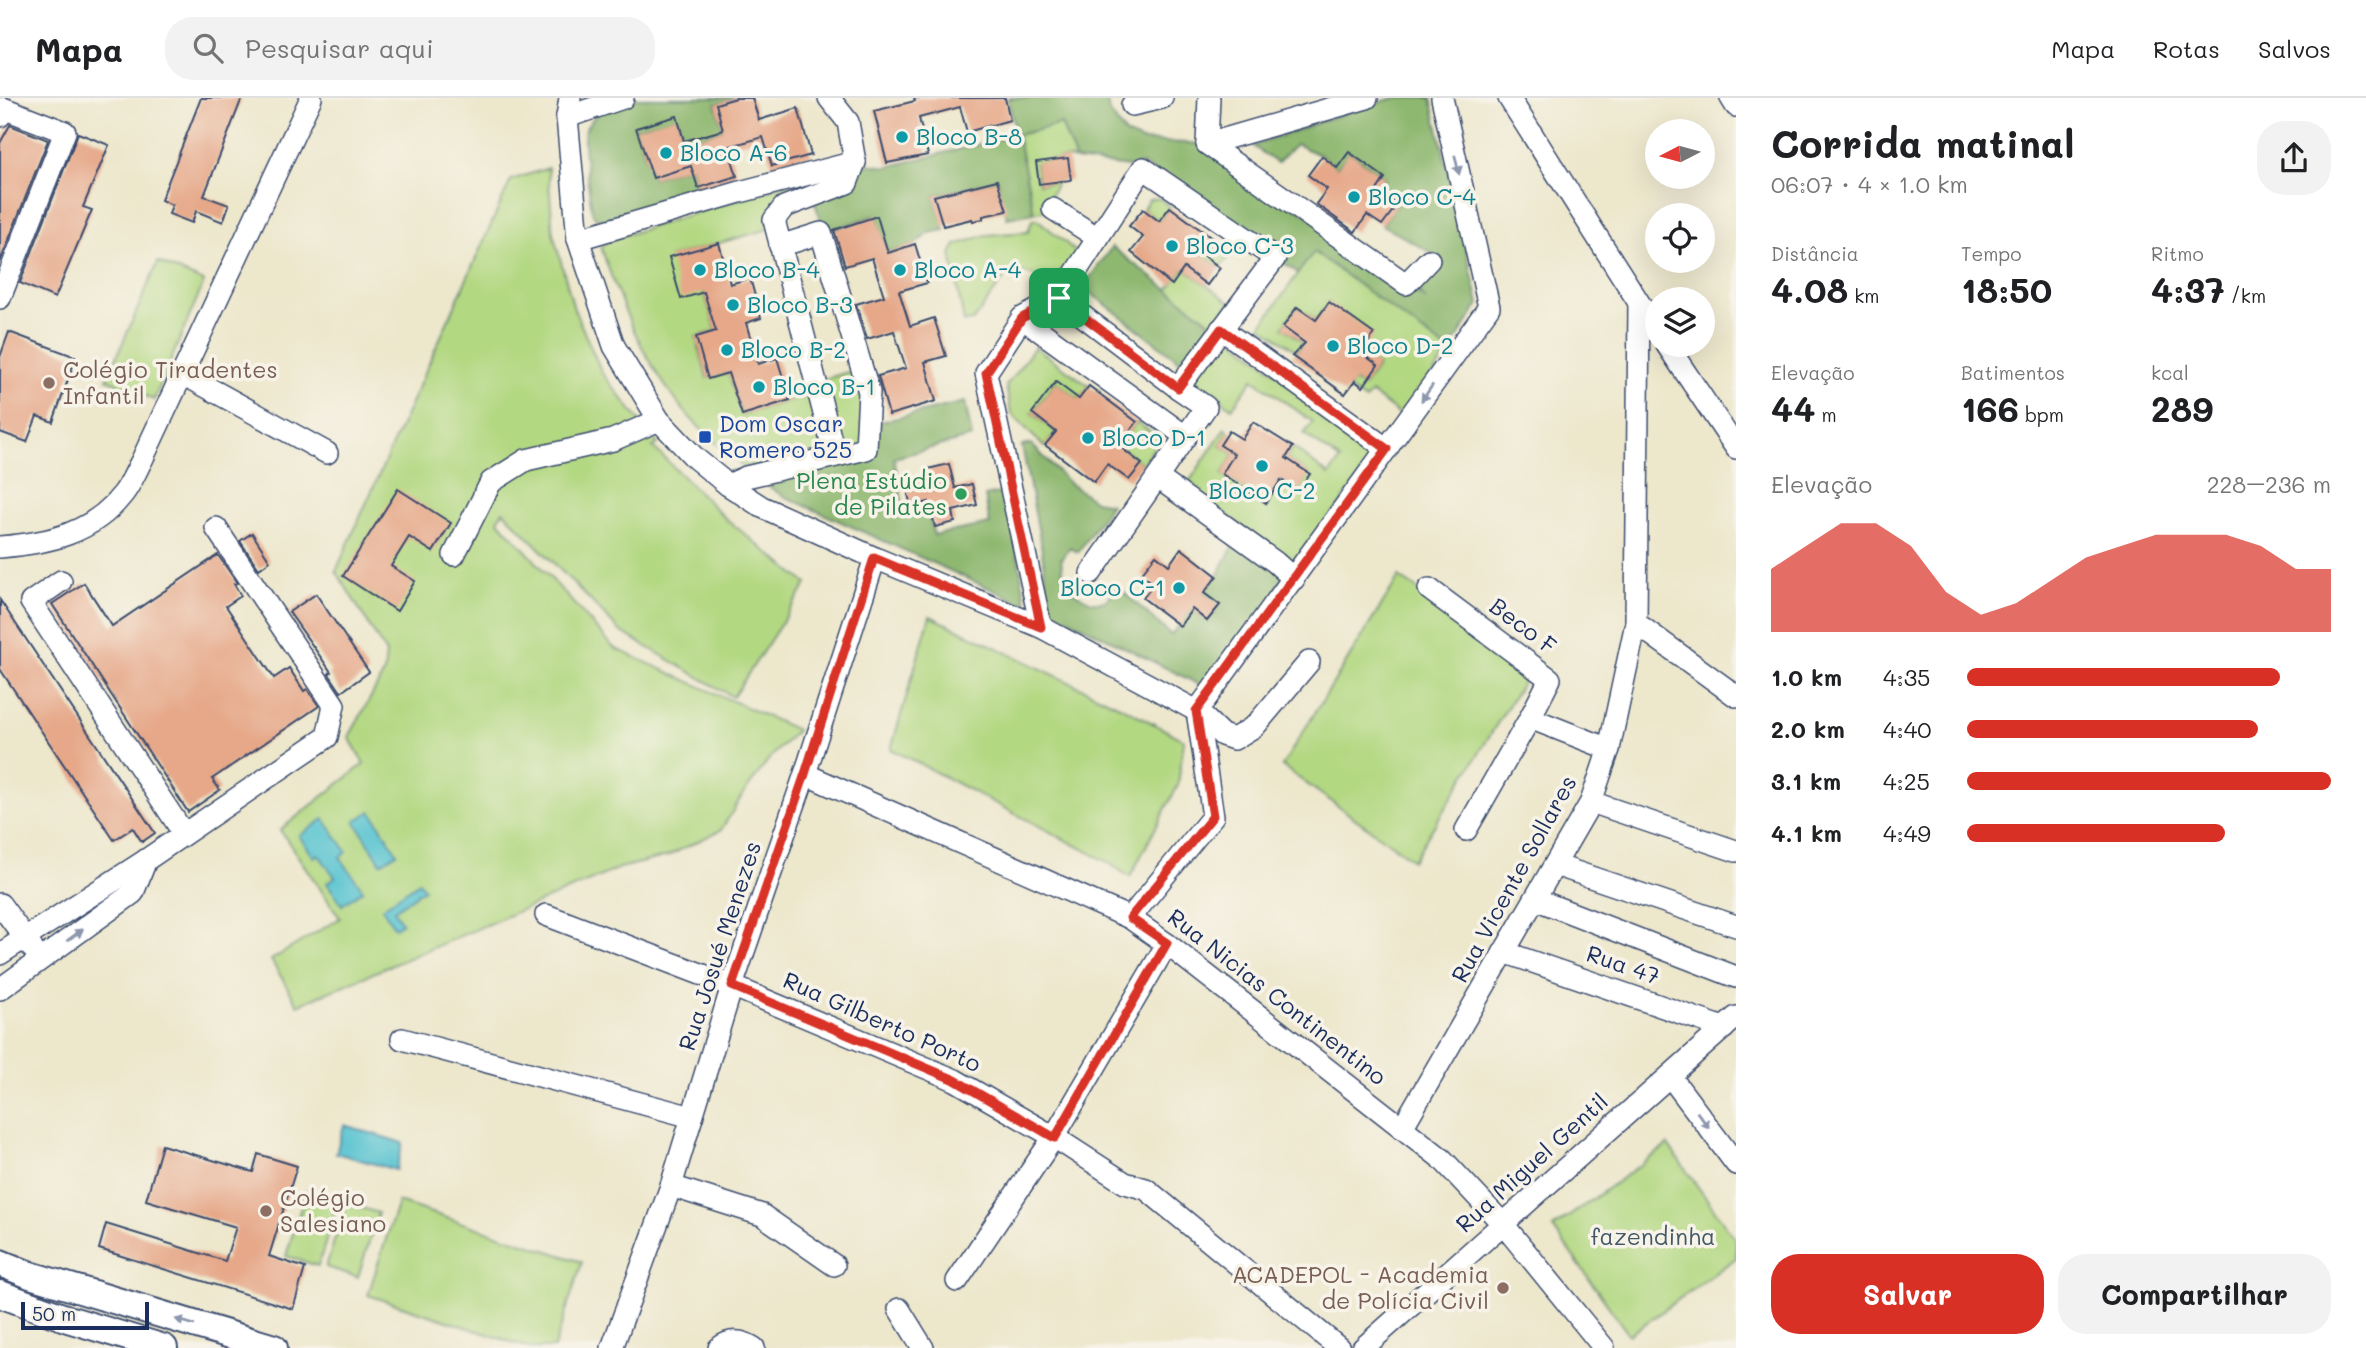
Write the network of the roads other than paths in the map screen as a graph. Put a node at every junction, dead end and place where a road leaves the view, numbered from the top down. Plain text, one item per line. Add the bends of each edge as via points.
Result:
1 (311, 98) edge
2 (829, 98) edge
3 (1162, 98) edge
4 (1209, 98) edge
5 (1367, 98) edge
6 (1442, 98) edge
7 (1509, 98) edge
8 (1731, 98) edge
9 (619, 99) edge
10 (1132, 105) dead end
11 (1736, 106) edge
12 (568, 107) edge
13 (0, 116) edge
14 (1207, 144) junction
15 (855, 162) junction
16 (1053, 209) dead end
17 (1098, 238) junction
18 (578, 239) junction
19 (780, 246) junction
20 (1429, 260) dead end
21 (1059, 298) junction
22 (0, 299) edge
23 (1639, 304) junction
24 (1645, 313) edge
25 (1022, 318) junction
26 (1221, 329) junction
27 (1675, 357) edge
28 (183, 374) junction
29 (1178, 388) junction
30 (659, 420) junction
31 (1185, 436) junction
32 (1736, 448) edge
33 (1387, 449) junction
34 (327, 453) dead end
35 (835, 456) junction
36 (1158, 478) junction
37 (728, 485) junction
38 (216, 528) dead end
39 (0, 547) edge
40 (454, 555) dead end
41 (874, 558) junction
42 (1091, 573) dead end
43 (1294, 579) junction
44 (61, 581) dead end
45 (1429, 589) dead end
46 (1636, 624) junction
47 (1041, 627) junction
48 (1309, 662) dead end
49 (1736, 696) edge
50 (1196, 711) junction
51 (1530, 718) junction
52 (1609, 750) junction
53 (805, 774) junction
54 (1591, 802) junction
55 (1466, 830) dead end
56 (184, 834) junction
57 (1736, 851) edge
58 (146, 860) junction
59 (1555, 865) junction
60 (1535, 899) junction
61 (0, 904) edge
62 (546, 915) dead end
63 (1130, 918) junction
64 (1736, 926) edge
65 (25, 937) junction
66 (1167, 943) junction
67 (1504, 952) junction
68 (0, 954) edge
69 (40, 960) junction
70 (1736, 977) edge
71 (732, 986) junction
72 (0, 989) edge
73 (1730, 1023) edge
74 (402, 1039) dead end
75 (1670, 1076) junction
76 (692, 1117) junction
77 (1402, 1128) junction
78 (1055, 1138) junction
79 (1736, 1164) edge
80 (671, 1186) junction
81 (1503, 1224) junction
82 (0, 1263) edge
83 (834, 1265) dead end
84 (957, 1281) dead end
85 (0, 1294) edge
86 (899, 1308) dead end
87 (163, 1348) edge
88 (274, 1348) edge
89 (612, 1348) edge
90 (719, 1348) edge
91 (754, 1348) edge
92 (923, 1348) edge
93 (1339, 1348) edge
94 (1363, 1348) edge
95 (1605, 1348) edge

1 - 28 street
2 - 15 street via 848,122
3 - 10 street
4 - 14 street
5 - 14 street
6 -> 33 street via 1489,307
7 - 23 street
8 - 11 street
9 - 12 street
12 - 18 street
13 - 22 street via 3,107 65,132
14 - 20 street via 1406,284
15 - 18 street
15 - 19 street via 847,183 784,207 777,214 774,220
16 - 17 street
17 - 21 street
17 - 26 street via 1143,168 1275,258
18 - 30 street via 614,346
19 - 35 street
19 - 35 street via 821,233 869,392 866,449
21 - 25 street
21 - 29 street
23 - 24 street
23 - 46 street, Rua Vicente Sollares
25 - 31 street
25 - 47 street via 986,373
26 - 29 street
26 - 33 street
27 - 32 street
28 - 34 street
28 - 39 street via 123,494 73,533 37,544
29 - 31 street via 1206,407
30 - 37 street
30 - 40 street via 613,439 526,460 491,482
31 - 36 street
33 - 43 street
35 - 37 street
36 - 42 street
36 - 43 street
37 - 41 street via 762,507
38 - 56 street via 334,705 327,737
41 - 47 street
41 - 53 street, Rua Josué Menezes
43 - 50 street
44 - 56 street via 31,602
45 - 51 street, Beco F via 1550,679
46 - 49 street
46 - 52 street, Rua Vicente Sollares
47 - 50 street
48 - 50 street via 1255,726 1234,739 1222,735
50 - 63 street via 1213,816
51 - 52 street
51 - 55 street, Beco F
52 - 54 street, Rua Vicente Sollares
53 - 63 street, Rua Nicias Continentino
53 - 71 street, Rua Josué Menezes
54 - 57 street
54 - 59 street, Rua Vicente Sollares
56 - 58 street
58 - 65 street
69 -> 58 street via 133,893
59 - 60 street, Rua Vicente Sollares
59 - 64 street
60 - 67 street, Rua Vicente Sollares
60 - 70 street
61 - 65 street
62 - 71 street, Rua Gilberto Porto
63 - 66 street, Rua Nicias Continentino
65 - 68 street
65 - 69 street
66 - 77 street, Rua Nicias Continentino
66 - 78 street
67 - 73 street, Rua 47
67 - 77 street, Rua Vicente Sollares
69 - 72 street
71 - 76 street, Rua Josué Menezes
71 - 78 street, Rua Gilberto Porto via 955,1080
73 - 75 street, Rua Miguel Gentil
74 - 76 street
75 -> 79 street
75 - 81 street, Rua Miguel Gentil
76 - 80 street, Rua Josué Menezes
77 - 81 street, Rua Nicias Continentino via 1442,1158
78 - 84 street
78 - 93 street, Rua Gilberto Porto via 1125,1183 1146,1189
80 - 83 street via 762,1215
80 - 89 street, Rua Josué Menezes
81 - 94 street, Rua Miguel Gentil
81 - 95 street, Rua Nicias Continentino
88 -> 82 main road
85 - 87 main road
86 - 92 street
90 - 91 street via 734,1341

